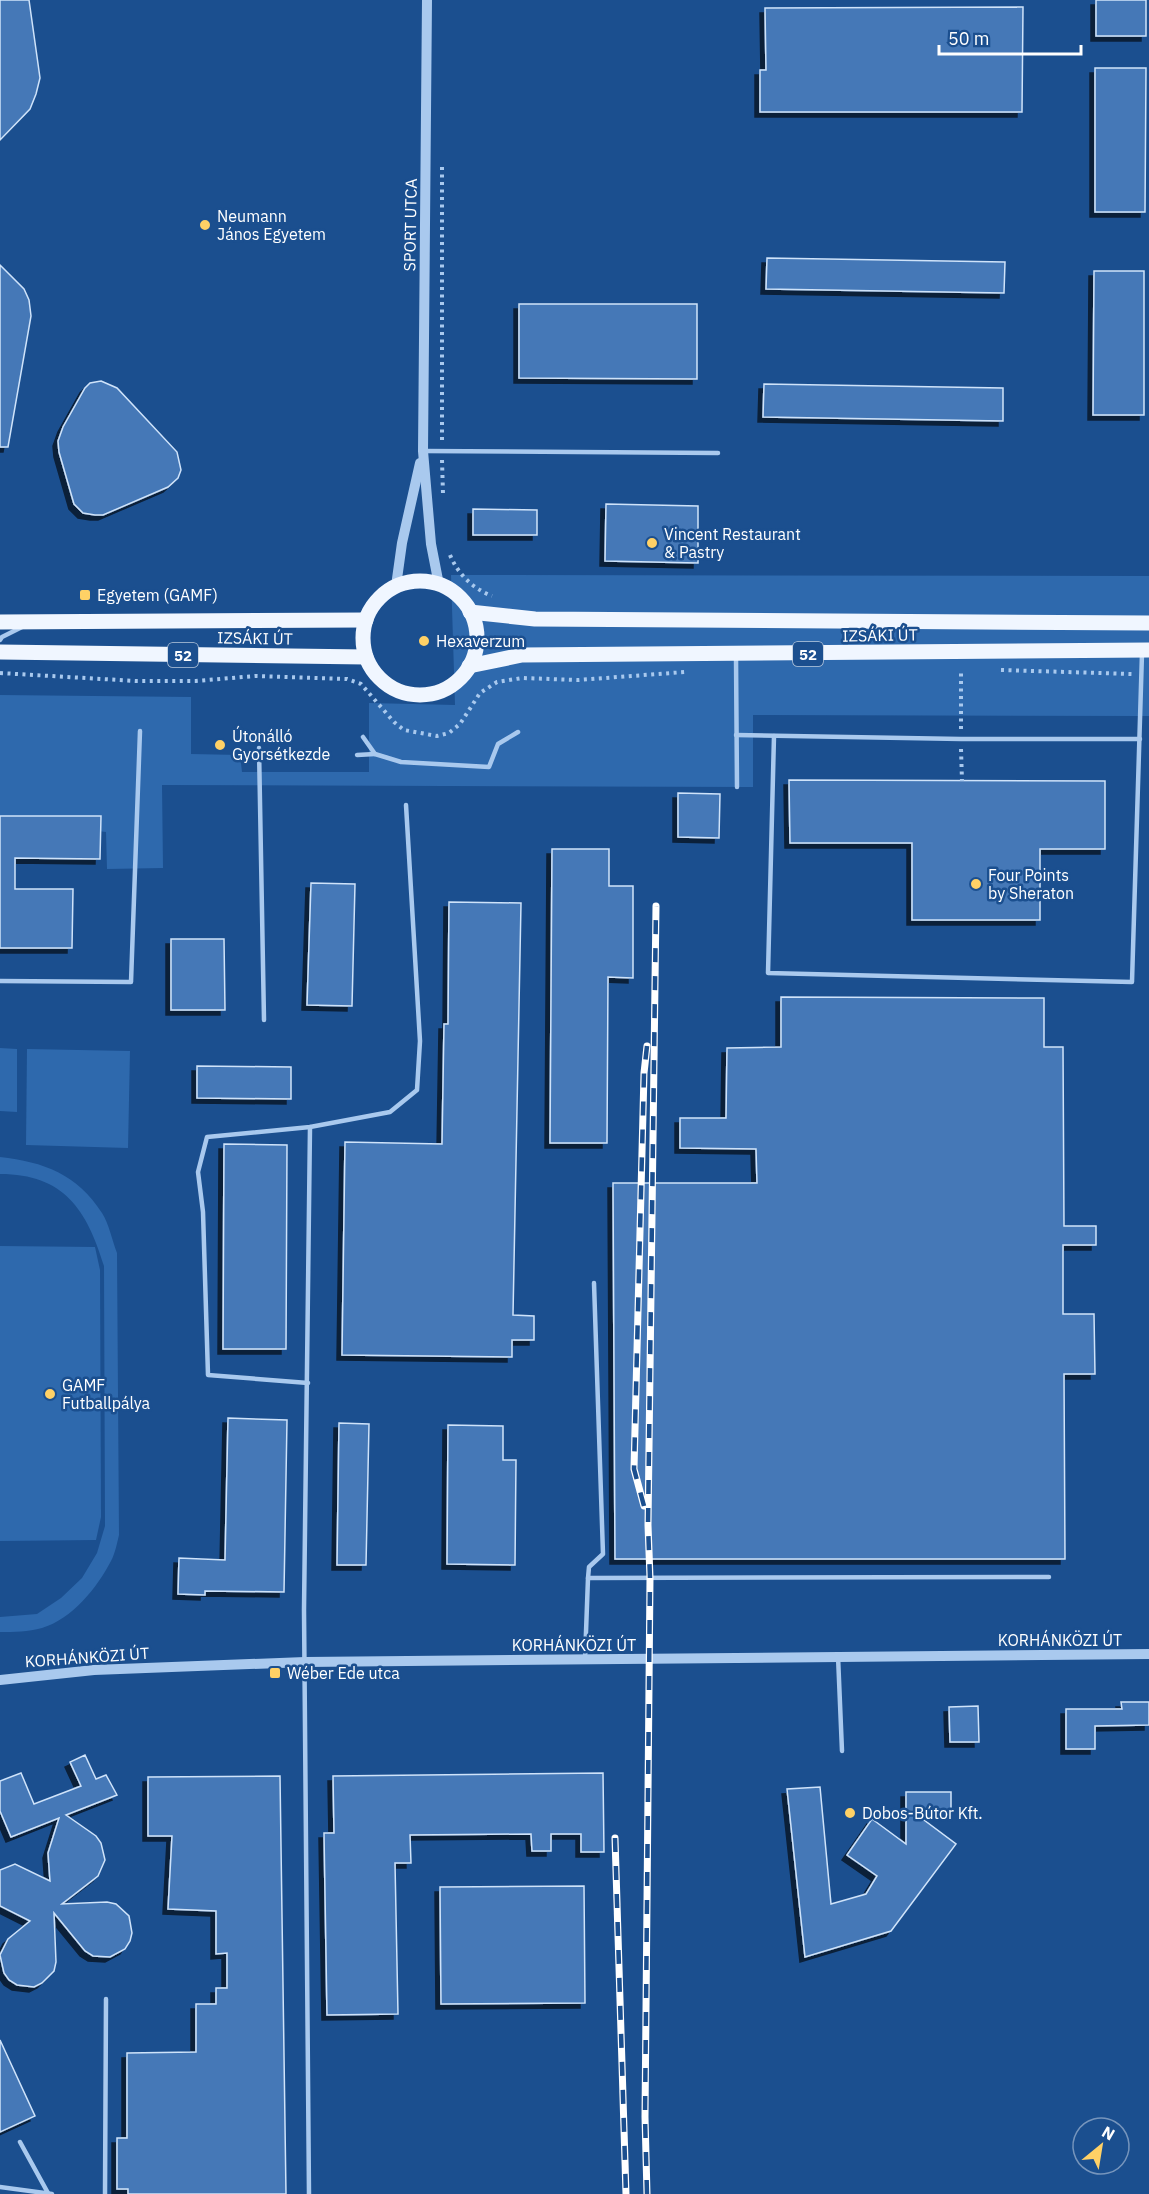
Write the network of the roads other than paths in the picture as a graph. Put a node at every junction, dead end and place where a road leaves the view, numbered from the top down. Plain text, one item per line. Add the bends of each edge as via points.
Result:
1 (427, 0) edge
2 (423, 451) junction
3 (718, 453) dead end
4 (440, 585) junction
5 (396, 586) junction
6 (470, 612) junction
7 (366, 620) junction
8 (36, 621) junction
9 (0, 622) edge
10 (1149, 623) edge
11 (0, 640) edge
12 (1146, 650) edge
13 (0, 652) edge
14 (736, 655) junction
15 (366, 657) junction
16 (469, 666) junction
17 (140, 731) dead end
18 (518, 732) dead end
19 (736, 735) junction
20 (774, 736) junction
21 (363, 737) dead end
22 (1140, 739) junction
23 (259, 748) dead end
24 (375, 754) junction
25 (357, 755) dead end
26 (737, 787) dead end
27 (406, 805) dead end
28 (0, 981) edge
29 (264, 1020) dead end
30 (310, 1127) junction
31 (594, 1283) dead end
32 (309, 1383) junction
33 (1049, 1577) dead end
34 (588, 1578) junction
35 (1149, 1654) edge
36 (838, 1656) junction
37 (585, 1659) junction
38 (305, 1662) junction
39 (0, 1680) edge
40 (843, 1751) dead end
41 (106, 1998) dead end
42 (20, 2142) dead end
43 (0, 2187) edge
44 (50, 2194) edge
45 (105, 2194) edge
46 (309, 2194) edge

1 - 2 street, SPORT UTCA
2 - 3 lane
2 - 4 street via 431,544
2 - 5 street
4 - 5 main road via 417,581
4 - 6 main road via 454,593
5 - 7 main road via 377,600
6 - 10 main road, IZSÁKI ÚT / 52 via 535,619
6 - 16 main road via 476,645
7 - 8 main road, IZSÁKI ÚT / 52
7 - 15 main road
8 - 9 main road, IZSÁKI ÚT / 52
8 - 11 lane
12 - 14 main road, IZSÁKI ÚT / 52
12 - 22 lane via 1141,674
13 - 15 main road, IZSÁKI ÚT / 52
14 - 16 main road, IZSÁKI ÚT / 52 via 522,656
14 - 19 lane
15 - 16 main road via 382,680 408,693 436,692 449,687
17 - 28 lane via 131,982
18 - 24 lane via 498,744 489,766 401,762
19 - 20 lane
19 - 26 lane
20 - 22 lane
20 - 22 lane via 768,973 1132,982
21 - 24 lane
23 - 29 lane
24 - 25 lane
27 - 30 lane via 420,1041 417,1090 390,1112
30 - 32 lane
30 - 32 lane via 207,1137 198,1172 203,1212 208,1375
31 - 34 lane via 603,1554 590,1567
32 - 38 lane
33 - 34 lane
34 - 37 lane
35 - 36 street, KORHÁNKÖZI ÚT
36 - 37 street, KORHÁNKÖZI ÚT
36 - 40 lane
37 - 38 street, KORHÁNKÖZI ÚT
38 - 39 street, KORHÁNKÖZI ÚT via 94,1670
38 - 46 lane
41 - 45 lane
42 - 44 lane
43 - 44 lane

